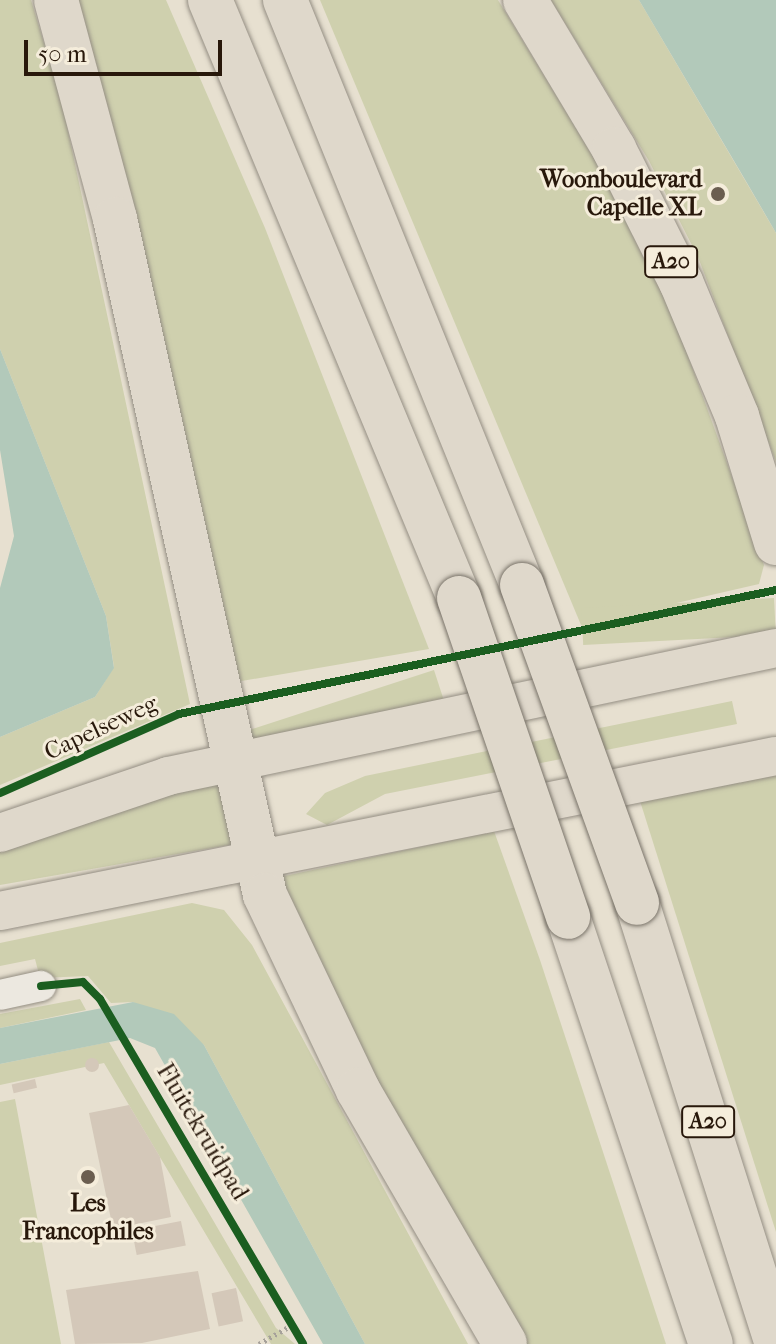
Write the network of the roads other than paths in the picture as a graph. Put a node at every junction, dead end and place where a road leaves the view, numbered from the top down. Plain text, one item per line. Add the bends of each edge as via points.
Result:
1 (56, 0) edge
2 (210, 0) edge
3 (285, 0) edge
4 (525, 0) edge
5 (776, 543) edge
6 (776, 648) edge
7 (776, 756) edge
8 (232, 761) junction
9 (0, 833) edge
10 (258, 856) junction
11 (0, 911) edge
12 (41, 986) dead end
13 (0, 995) edge
14 (776, 1342) edge
15 (505, 1344) edge
16 (711, 1344) edge

1 - 8 highway via 115,219
2 - 16 highway, A20, bridge via 459,598
3 - 14 highway, A20, bridge via 522,585 637,903
4 - 5 highway, A20 via 614,149 681,282 737,416
6 - 8 main road
7 - 10 main road
8 - 9 main road
8 - 10 highway
10 - 11 main road
10 - 15 highway via 296,973
12 - 13 street

